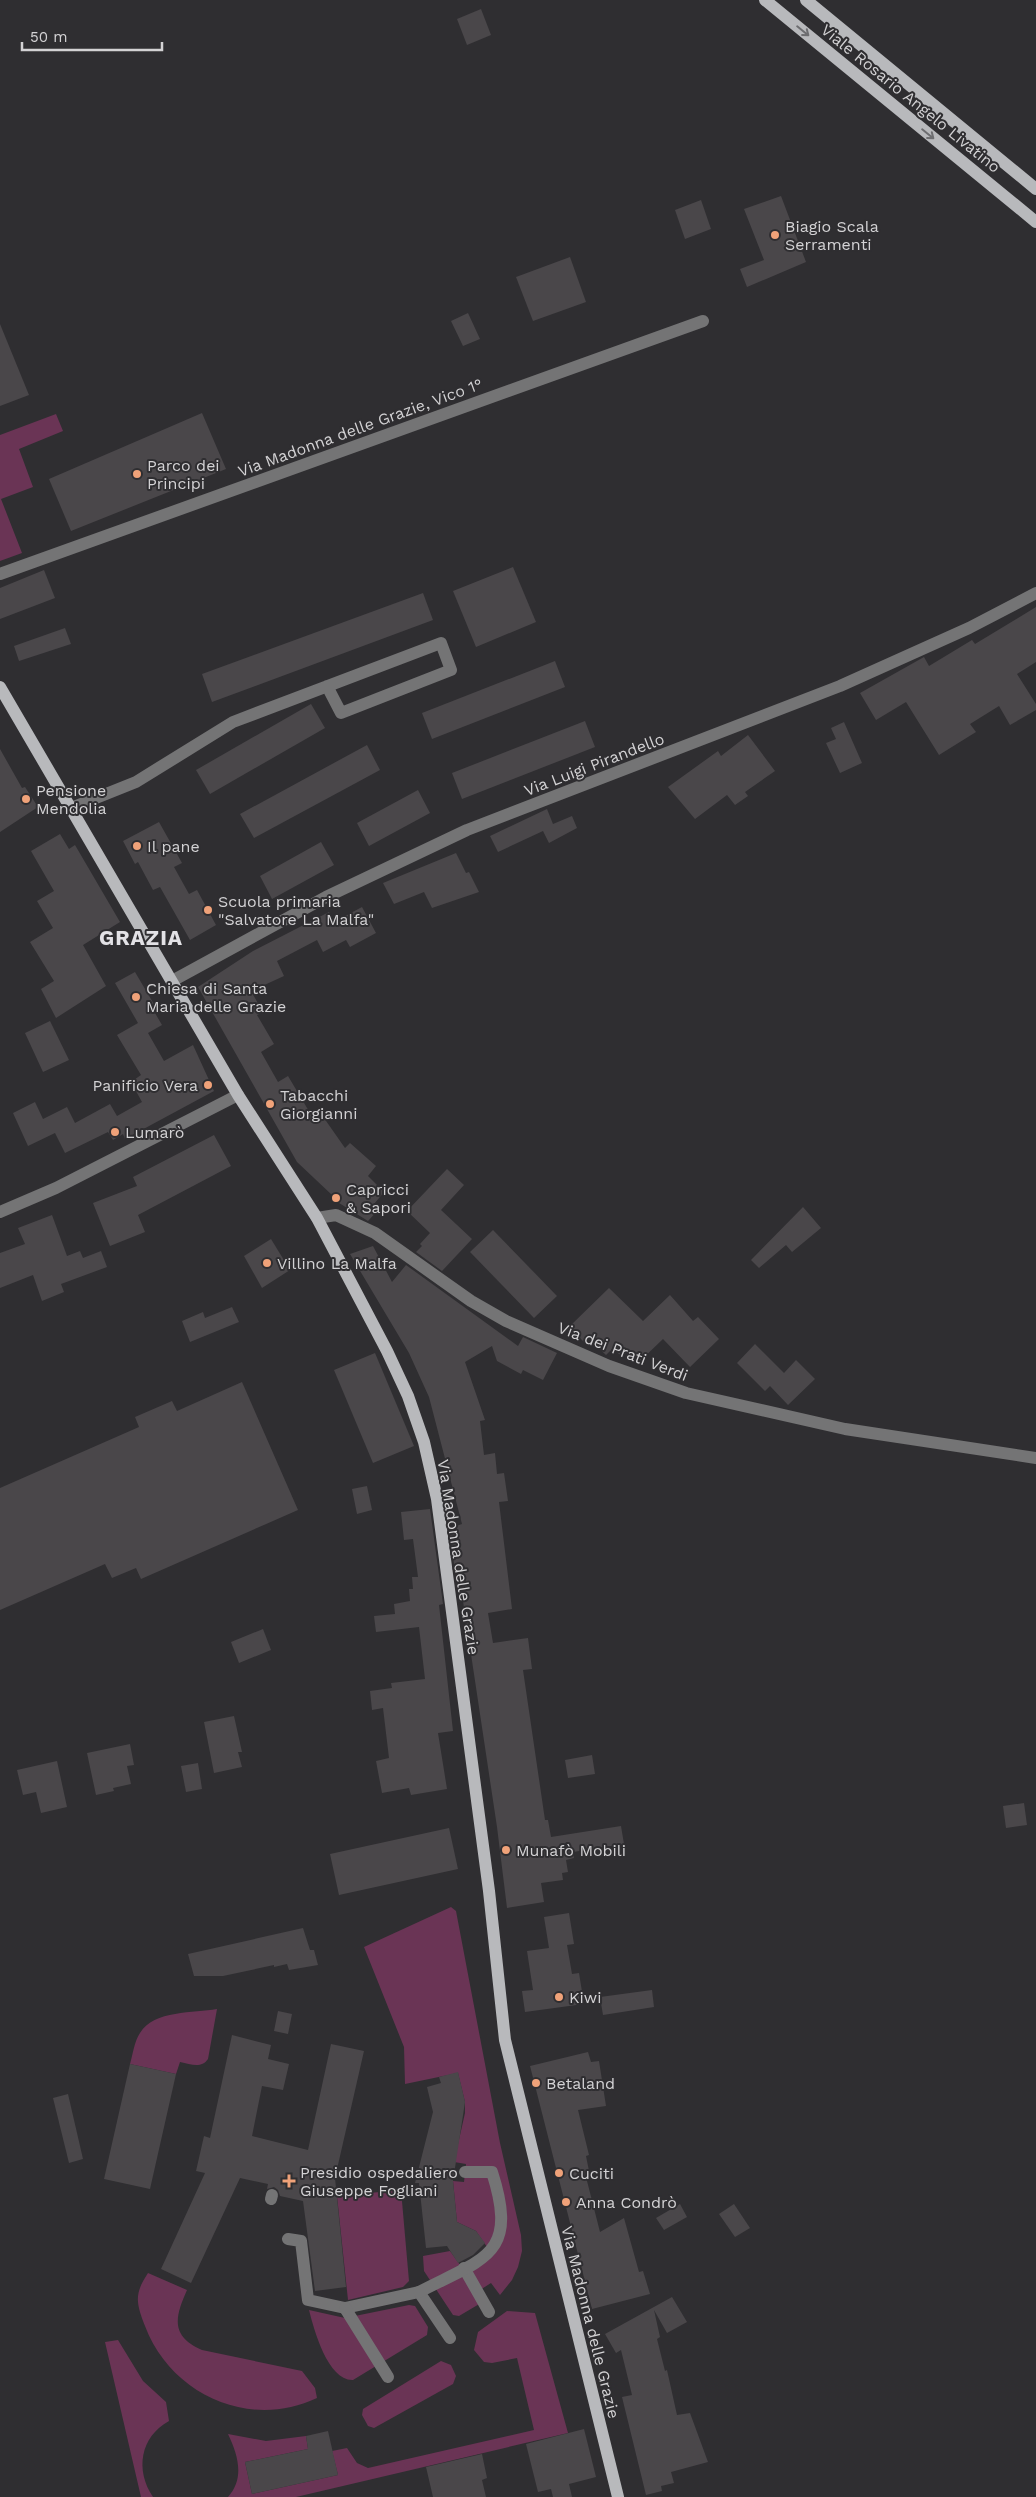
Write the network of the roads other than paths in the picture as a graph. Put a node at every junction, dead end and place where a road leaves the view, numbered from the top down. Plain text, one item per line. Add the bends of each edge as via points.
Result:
1 (765, 0) edge
2 (806, 0) edge
3 (1036, 189) edge
4 (1036, 222) edge
5 (703, 320) dead end
6 (0, 574) edge
7 (1036, 593) edge
8 (327, 686) junction
9 (0, 687) edge
10 (71, 808) junction
11 (172, 981) junction
12 (238, 1095) junction
13 (0, 1212) edge
14 (316, 1218) junction
15 (1036, 1458) edge
16 (465, 2172) dead end
17 (288, 2239) dead end
18 (464, 2268) junction
19 (418, 2292) junction
20 (345, 2308) junction
21 (489, 2312) dead end
22 (450, 2338) dead end
23 (388, 2377) dead end
24 (618, 2497) edge

1 -> 4 main road, Viale Rosario Angelo Livatino
2 - 3 main road, Viale Rosario Angelo Livatino
5 - 6 street, Via Madonna delle Grazie, Vico 1°
7 - 11 street, Via Luigi Pirandello via 969,628 840,686 467,830 326,897
8 - 8 street via 441,642 451,670 342,713
8 - 10 street via 233,722 136,782
9 - 10 main road, Via Madonna delle Grazie
10 - 11 main road, Via Madonna delle Grazie
11 - 12 main road, Via Madonna delle Grazie
12 - 13 street via 56,1188
12 - 14 main road, Via Madonna delle Grazie
14 - 15 street, Via dei Prati Verdi via 336,1215 375,1233 471,1301 506,1321 609,1366 686,1393 845,1428
14 - 24 main road, Via Madonna delle Grazie via 387,1351 408,1396 424,1442 440,1528 488,1883 505,2040
16 - 18 street via 492,2172 500,2198 502,2220 501,2234 492,2250 478,2262
17 - 20 street via 301,2241 308,2300
18 - 19 street
18 - 21 street
19 - 20 street
19 - 22 street
20 - 23 street

